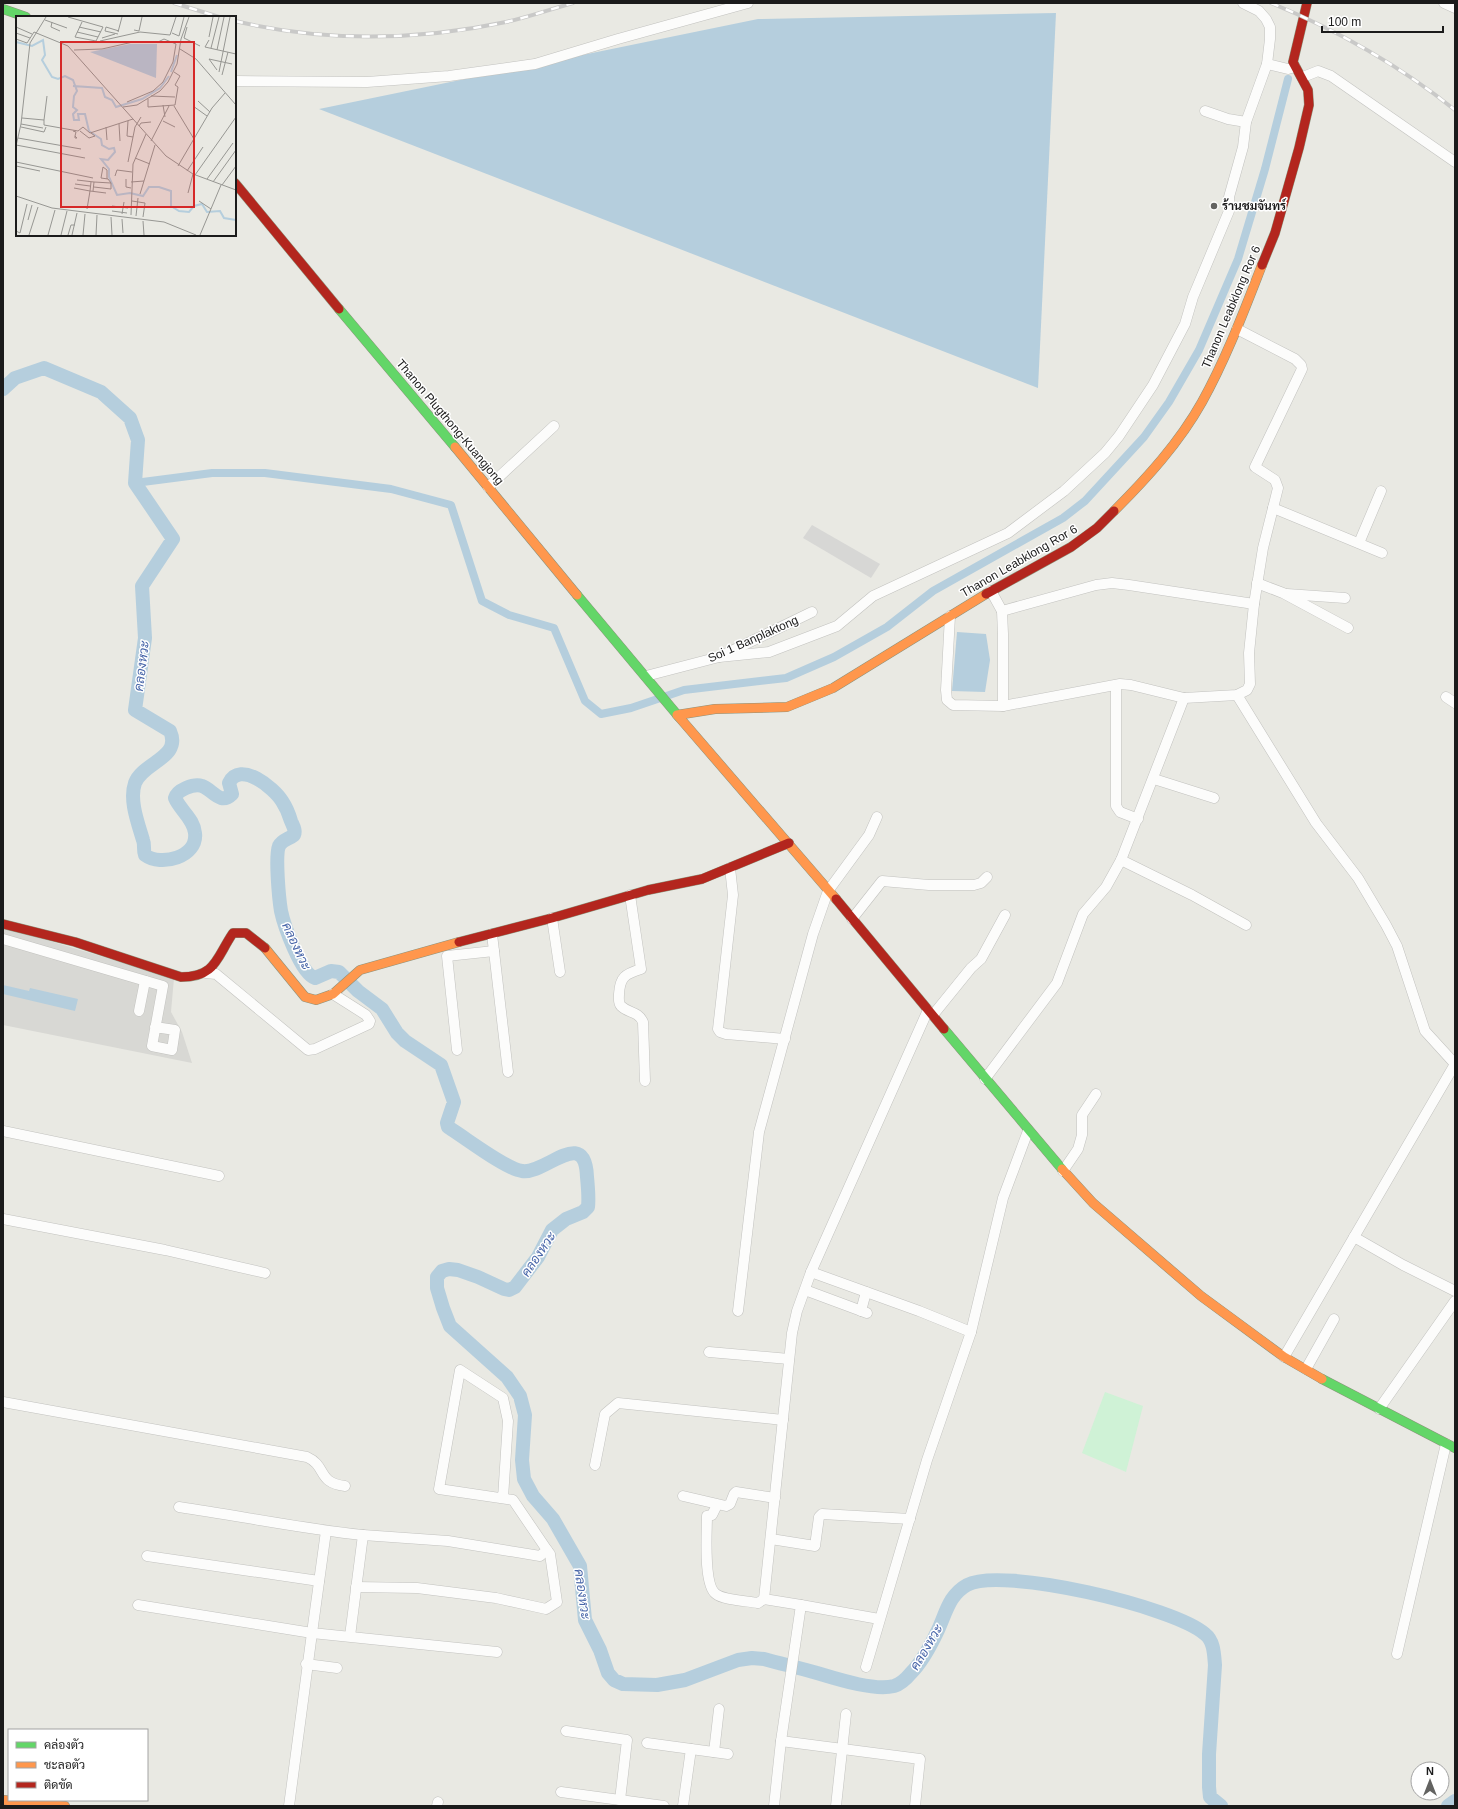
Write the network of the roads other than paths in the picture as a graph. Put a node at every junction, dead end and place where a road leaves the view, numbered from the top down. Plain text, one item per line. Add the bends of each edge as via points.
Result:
1 (748, 3) edge
2 (1243, 3) edge
3 (1307, 3) edge
4 (1444, 3) edge
5 (1455, 8) edge
6 (3, 9) edge
7 (23, 16) edge
8 (1266, 64) junction
9 (1295, 67) junction
10 (1302, 77) junction
11 (236, 81) edge
12 (1205, 111) dead end
13 (1246, 122) junction
14 (1455, 162) edge
15 (236, 184) edge
16 (1237, 330) junction
17 (554, 426) dead end
18 (488, 487) junction
19 (1381, 491) dead end
20 (1273, 508) junction
21 (1359, 542) junction
22 (1382, 553) dead end
23 (1257, 583) junction
24 (991, 591) junction
25 (1282, 593) junction
26 (1345, 598) dead end
27 (1254, 604) junction
28 (1002, 611) junction
29 (812, 612) dead end
30 (950, 616) junction
31 (1348, 628) dead end
32 (719, 657) junction
33 (646, 676) junction
34 (1116, 685) junction
35 (1237, 695) junction
36 (1446, 697) dead end
37 (1184, 698) junction
38 (1455, 703) edge
39 (1003, 706) junction
40 (677, 715) junction
41 (1154, 779) junction
42 (1214, 798) dead end
43 (877, 816) dead end
44 (1138, 819) junction
45 (788, 843) junction
46 (1121, 860) junction
47 (730, 868) junction
48 (987, 877) dead end
49 (828, 892) junction
50 (630, 895) junction
51 (1005, 915) dead end
52 (552, 918) junction
53 (852, 919) junction
54 (3, 924) edge
55 (1246, 925) dead end
56 (492, 934) junction
57 (3, 939) edge
58 (494, 951) junction
59 (206, 972) junction
60 (560, 972) dead end
61 (144, 981) junction
62 (334, 993) junction
63 (139, 1011) dead end
64 (930, 1012) junction
65 (156, 1027) dead end
66 (785, 1038) junction
67 (457, 1050) dead end
68 (1455, 1064) edge
69 (508, 1072) dead end
70 (985, 1079) junction
71 (645, 1081) dead end
72 (1096, 1094) dead end
73 (3, 1131) edge
74 (1028, 1131) junction
75 (1063, 1171) junction
76 (219, 1176) dead end
77 (3, 1219) edge
78 (1354, 1237) junction
79 (811, 1272) junction
80 (265, 1273) dead end
81 (805, 1290) junction
82 (1455, 1291) edge
83 (866, 1292) junction
84 (1455, 1301) edge
85 (738, 1311) dead end
86 (1334, 1319) dead end
87 (971, 1332) junction
88 (709, 1352) dead end
89 (1284, 1357) junction
90 (789, 1359) junction
91 (1306, 1369) junction
92 (3, 1402) edge
93 (1379, 1409) junction
94 (783, 1420) junction
95 (1451, 1446) edge
96 (595, 1466) dead end
97 (345, 1486) dead end
98 (683, 1496) dead end
99 (503, 1498) junction
100 (775, 1498) junction
101 (717, 1505) junction
102 (179, 1507) dead end
103 (910, 1519) junction
104 (326, 1531) junction
105 (363, 1535) junction
106 (771, 1539) junction
107 (547, 1550) junction
108 (148, 1556) dead end
109 (319, 1581) junction
110 (356, 1587) junction
111 (764, 1598) junction
112 (138, 1604) dead end
113 (801, 1605) junction
114 (879, 1619) junction
115 (312, 1633) junction
116 (350, 1636) junction
117 (497, 1652) dead end
118 (1397, 1654) dead end
119 (306, 1664) junction
120 (866, 1667) dead end
121 (337, 1668) dead end
122 (719, 1709) dead end
123 (846, 1714) dead end
124 (566, 1731) dead end
125 (781, 1741) junction
126 (647, 1742) dead end
127 (842, 1748) junction
128 (691, 1749) junction
129 (714, 1752) junction
130 (728, 1754) dead end
131 (561, 1792) dead end
132 (620, 1800) junction
133 (13, 1801) edge
134 (65, 1806) edge
135 (289, 1806) edge
136 (664, 1806) edge
137 (683, 1806) edge
138 (774, 1806) edge
139 (836, 1806) edge
140 (915, 1806) edge

1 - 11 street via 527,65 449,76 367,82
2 - 8 street via 1259,11 1269,24 1270,39
3 - 9 main road via 1293,58
4 - 5 street
6 - 7 main road
8 - 9 street via 1288,69
8 - 13 street
9 - 10 main road, Thanon Leabklong Ror 6
10 - 14 street via 1318,71 1331,76
10 - 16 main road, Thanon Leabklong Ror 6 via 1309,100 1300,148 1275,233
12 - 13 street via 1228,120
13 - 32 street via 1243,147 1229,197 1229,211 1193,297 1185,324 1150,391 1132,420 1105,453 1064,491 1008,534 873,596 837,626 769,652
15 - 18 main road, Thanon Plugthong-Kuangjong
16 - 20 street via 1295,359 1302,369 1255,467 1277,482
16 - 24 main road, Thanon Leabklong Ror 6 via 1194,414 1164,458 1138,487 1097,528 1081,540
17 - 18 street
18 - 33 main road, Thanon Plugthong-Kuangjong
19 - 21 street
20 - 21 street
20 - 23 street
21 - 22 street
23 - 25 street
23 - 27 street
24 - 28 street
24 - 30 main road, Thanon Leabklong Ror 6
25 - 26 street
25 - 31 street
27 - 28 street via 1112,583 1096,585
27 - 35 street via 1249,653 1250,684 1247,690
28 - 39 street
29 - 32 street, Soi 1 Banplaktong
30 - 39 street via 947,700 953,705
30 - 40 main road, Thanon Leabklong Ror 6 via 833,688 786,707 715,709
32 - 33 street, Soi 1 Banplaktong
33 - 40 main road, Thanon Plugthong-Kuangjong
34 - 37 street via 1127,684
34 - 39 street
34 - 44 street via 1116,806 1120,812
35 - 37 street
35 - 68 street via 1316,823 1358,878 1386,925 1399,953 1425,1032
36 - 38 street
37 - 41 street
40 - 45 main road, Thanon Plugthong-Kuangjong
41 - 42 street
41 - 44 street
43 - 49 street via 869,835
44 - 46 street
45 - 47 main road
45 - 49 main road, Thanon Plugthong-Kuangjong
46 - 55 street
46 - 70 street via 1106,887 1083,914 1057,983
47 - 50 main road via 698,880
47 - 66 street via 733,895 718,1029 726,1034
48 - 53 street via 974,885 882,881
49 - 53 main road, Thanon Plugthong-Kuangjong
49 - 66 street
50 - 52 main road
50 - 71 street via 641,968 622,979 619,1000 622,1007 638,1015 643,1022
51 - 64 street via 981,959
52 - 56 main road
52 - 60 street
53 - 64 main road, Thanon Plugthong-Kuangjong
54 - 59 main road via 82,944 181,977 189,978
56 - 58 street
56 - 62 main road via 360,970
57 - 61 street
58 - 67 street via 447,956
58 - 69 street
59 - 62 main road via 215,965 233,933 247,933 259,942 305,997 316,1000
59 - 62 street via 216,974 308,1050 369,1024 366,1015
61 - 63 street
61 - 65 street via 163,986
64 - 70 main road, Thanon Plugthong-Kuangjong
64 - 79 street
66 - 85 street via 758,1132
68 - 78 street
70 - 74 main road, Thanon Plugthong-Kuangjong
72 - 75 street via 1082,1116 1080,1144
73 - 76 street
74 - 75 main road, Thanon Plugthong-Kuangjong
74 - 87 street via 1003,1198
75 - 89 main road, Thanon Plugthong-Kuangjong via 1093,1203 1147,1251 1201,1296
77 - 80 street via 166,1250
78 - 82 street
78 - 89 street
79 - 81 street
79 - 83 street
81 - 83 street via 864,1312
81 - 90 street via 794,1321
83 - 87 street
84 - 93 street
86 - 91 street
87 - 103 street via 927,1460
88 - 90 street
89 - 91 main road, Thanon Plugthong-Kuangjong
90 - 94 street
91 - 93 main road, Thanon Plugthong-Kuangjong
92 - 97 street via 307,1457 331,1483
93 - 95 main road, Thanon Plugthong-Kuangjong
94 - 96 street via 618,1404 605,1414
94 - 100 street
95 - 118 street
98 - 101 street
99 - 99 street via 508,1421 503,1398 460,1370 439,1489
99 - 107 street via 513,1500
100 - 101 street via 736,1492 729,1506
100 - 106 street
101 - 111 street via 712,1515 707,1516 708,1568 712,1591 721,1597 758,1603
102 - 104 street
103 - 106 street via 823,1514 819,1517 815,1546
103 - 114 street
104 - 105 street
104 - 109 street
105 - 107 street via 448,1541 540,1556
105 - 110 street
106 - 111 street
107 - 110 street via 550,1554 557,1602 546,1609 496,1598 417,1588
108 - 109 street
109 - 115 street
110 - 116 street
111 - 113 street
112 - 115 street
113 - 114 street
113 - 125 street
114 - 120 street
115 - 116 street
115 - 119 street
116 - 117 street
119 - 121 street
119 - 135 street
122 - 129 street
123 - 127 street
124 - 132 street via 627,1740
125 - 127 street
125 - 138 street
126 - 128 street
127 - 139 street
127 - 140 street via 920,1760
128 - 129 street
128 - 137 street
129 - 130 street
131 - 132 street
132 - 136 street
133 - 134 main road

